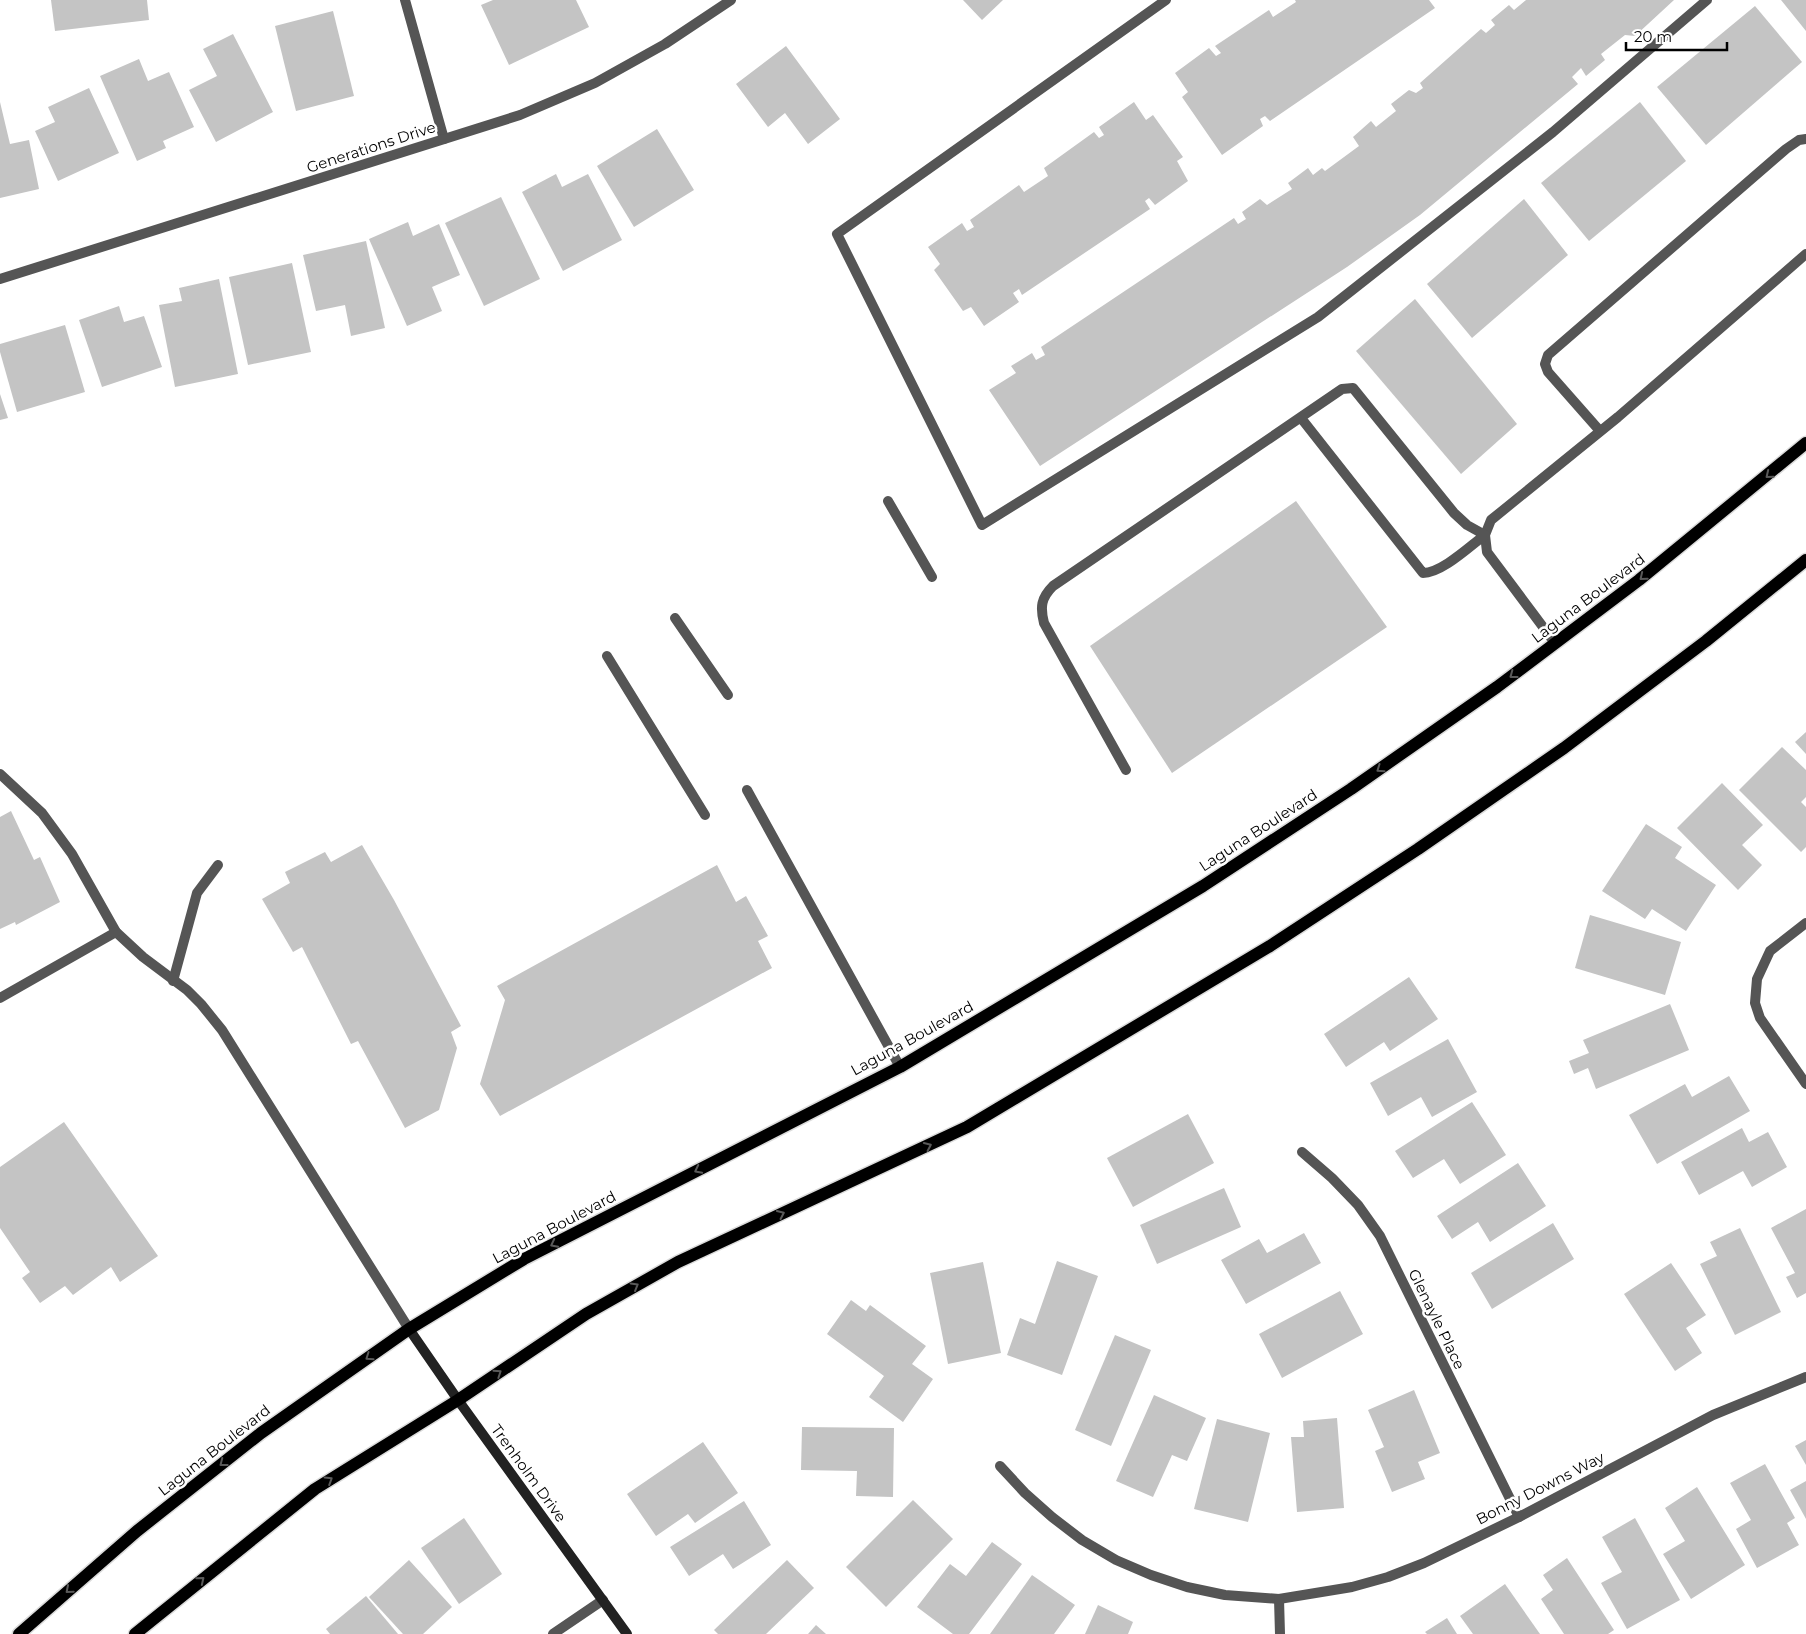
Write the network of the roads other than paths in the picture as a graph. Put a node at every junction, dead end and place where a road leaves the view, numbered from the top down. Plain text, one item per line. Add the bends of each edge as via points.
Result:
1 (405, 0) edge
2 (731, 0) edge
3 (1166, 0) edge
4 (1707, 0) edge
5 (444, 139) junction
6 (1806, 139) edge
7 (1806, 254) edge
8 (0, 279) edge
9 (1301, 418) junction
10 (1600, 431) junction
11 (1806, 443) edge
12 (888, 501) dead end
13 (1485, 535) junction
14 (1806, 560) edge
15 (932, 577) dead end
16 (675, 618) dead end
17 (1555, 643) junction
18 (607, 656) dead end
19 (728, 695) dead end
20 (1126, 770) dead end
21 (0, 774) edge
22 (748, 790) dead end
23 (705, 815) dead end
24 (218, 865) dead end
25 (1806, 923) edge
26 (116, 932) junction
27 (173, 981) junction
28 (0, 998) edge
29 (900, 1067) junction
30 (1806, 1084) edge
31 (1302, 1152) dead end
32 (409, 1329) junction
33 (1806, 1377) edge
34 (458, 1400) junction
35 (1000, 1466) dead end
36 (1519, 1517) junction
37 (1279, 1599) junction
38 (603, 1600) junction
39 (19, 1634) edge
40 (135, 1634) edge
41 (553, 1634) edge
42 (627, 1634) edge
43 (1280, 1634) edge

1 - 5 street
2 - 5 street, Generations Drive via 665,44 595,83 520,115
3 - 4 street via 836,234 982,524 1318,317 1553,132
5 - 8 street, Generations Drive
6 - 10 street via 1786,149 1548,355 1545,364 1548,372
7 - 10 street
9 - 13 street via 1342,389 1353,388 1454,513
9 - 13 street via 1423,573 1443,566
9 - 20 street via 1045,594 1042,602 1044,623
10 - 13 street via 1491,520
11 -> 17 main road, Laguna Boulevard via 1639,580
12 - 15 street
13 - 17 street via 1487,552
34 -> 14 main road via 586,1314 669,1266 967,1127 1270,946 1564,748 1706,641
16 - 19 street
17 -> 29 main road, Laguna Boulevard via 1497,688 1351,789 1211,880
18 - 23 street
21 - 26 street via 42,813 72,854
22 - 29 street
24 - 27 street via 197,893
25 - 30 street via 1770,951 1757,979 1756,1003 1760,1018
26 - 27 street
26 - 28 street
27 - 32 street via 201,1004 222,1030
29 -> 32 main road, Laguna Boulevard via 524,1259
31 - 36 street, Glenayle Place via 1358,1205 1380,1236
32 - 34 street, Trenholm Drive
32 -> 39 main road, Laguna Boulevard via 261,1433 137,1531
33 - 36 street, Bonny Downs Way via 1713,1415
34 - 38 street, Trenholm Drive
40 -> 34 main road via 315,1489
35 - 37 street, Bonny Downs Way via 1052,1517 1116,1560 1187,1587 1225,1595
36 - 37 street, Bonny Downs Way via 1388,1577 1352,1587
37 - 43 street
38 - 41 street
38 - 42 street, Trenholm Drive

